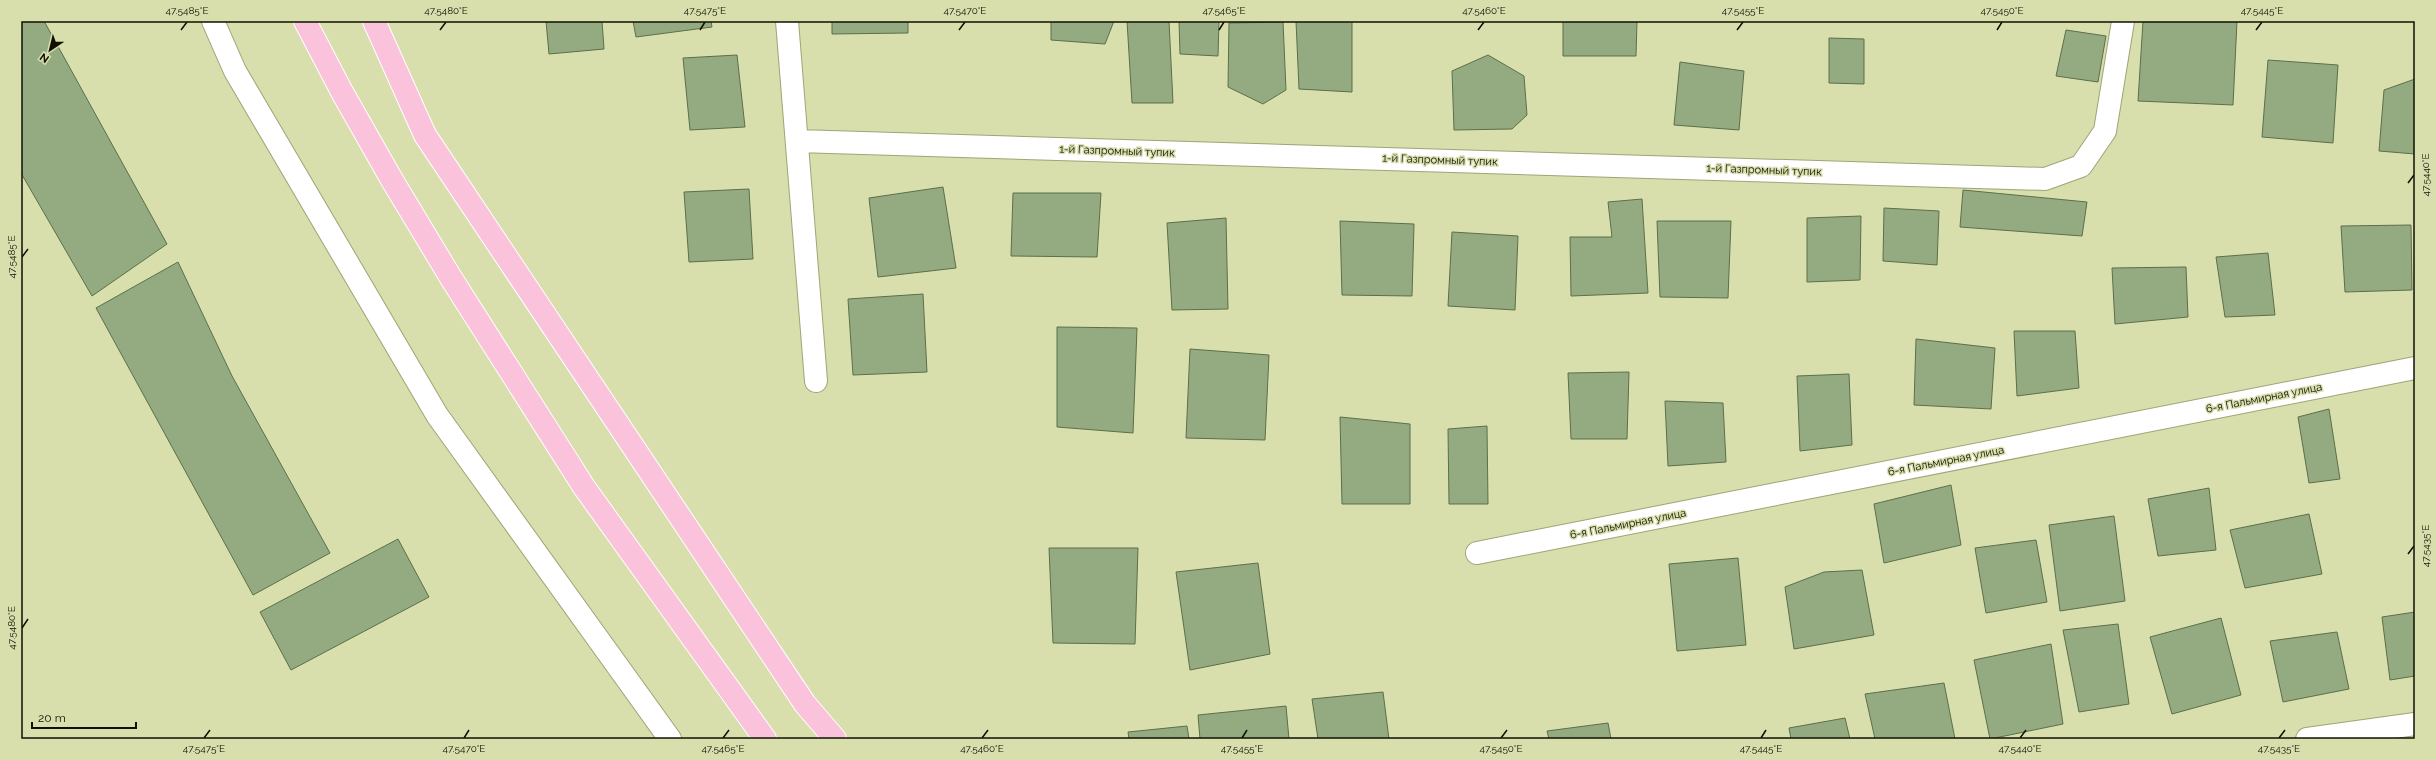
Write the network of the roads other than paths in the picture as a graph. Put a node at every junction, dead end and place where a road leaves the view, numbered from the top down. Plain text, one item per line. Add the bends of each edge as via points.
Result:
1 (213, 21) edge
2 (305, 21) edge
3 (374, 21) edge
4 (787, 21) edge
5 (2123, 21) edge
6 (797, 141) junction
7 (2415, 368) edge
8 (816, 381) dead end
9 (1477, 553) dead end
10 (2415, 724) edge
11 (670, 739) edge
12 (765, 739) edge
13 (835, 739) edge
14 (2307, 739) edge

1 - 11 street via 235,71 437,415
2 - 12 main road via 392,180 584,487
3 - 13 main road via 426,135 805,704
4 - 6 street
5 - 6 street, 1-й Газпромный тупик via 2105,131 2081,166 2045,178
6 - 8 street
7 - 9 street, 6-я Пальмирная улица
10 - 14 street

